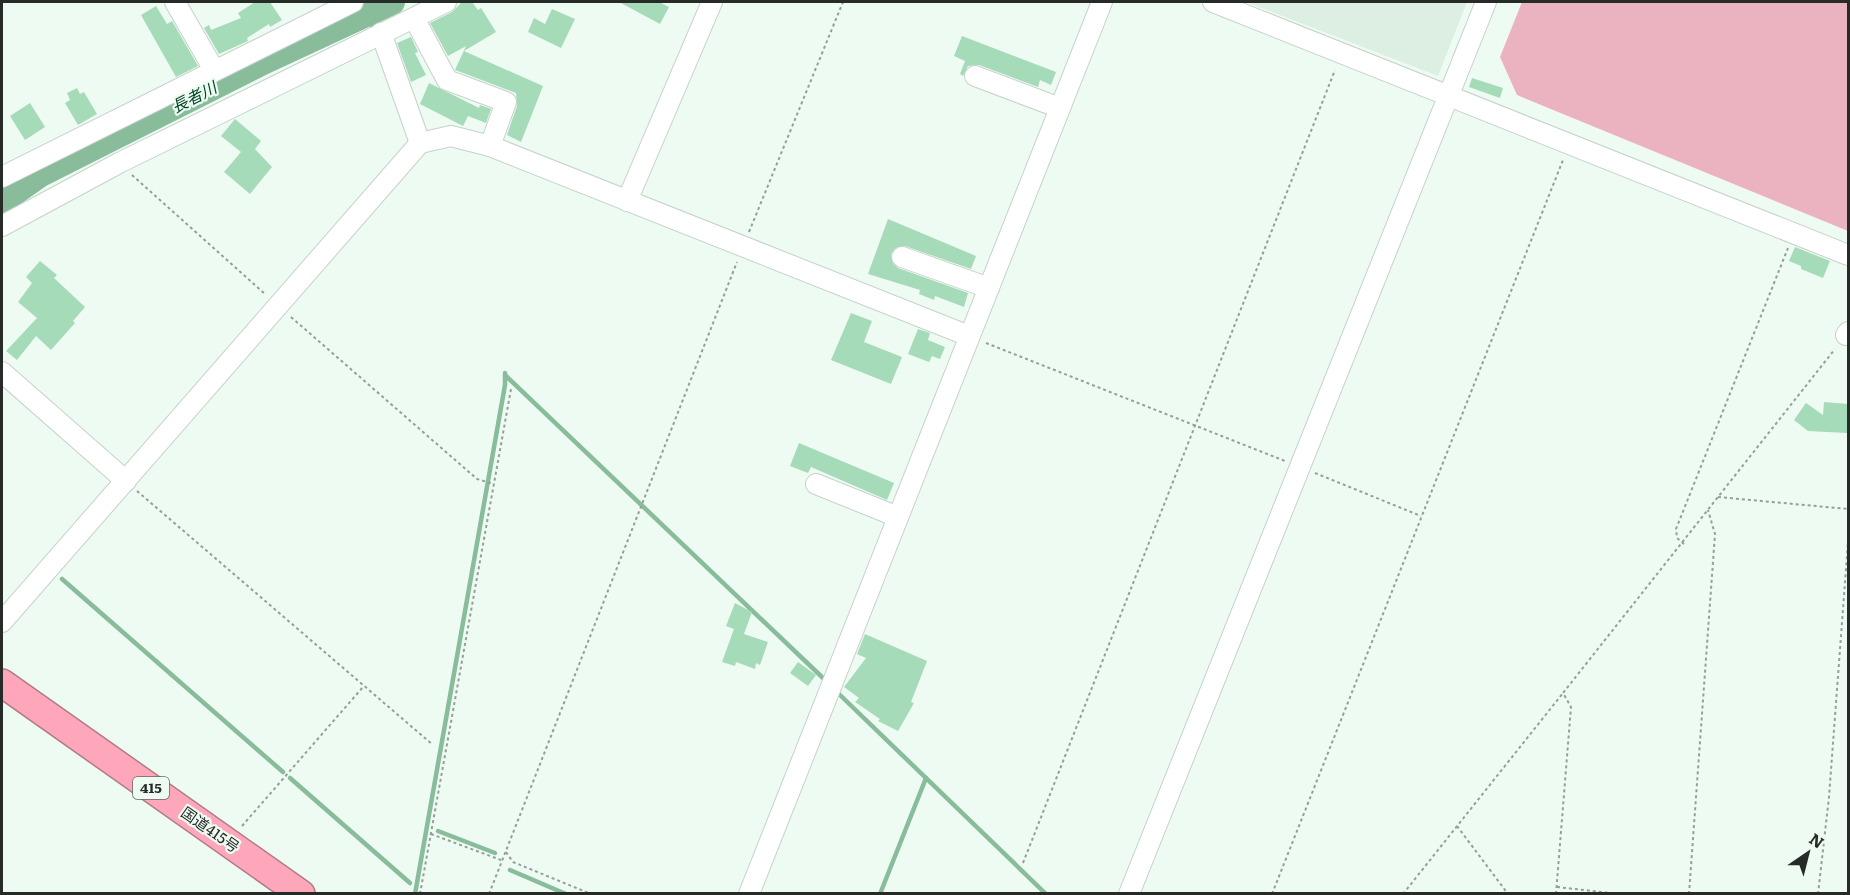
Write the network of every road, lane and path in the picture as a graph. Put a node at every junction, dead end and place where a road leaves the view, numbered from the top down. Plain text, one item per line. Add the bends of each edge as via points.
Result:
1 (175, 2) edge
2 (353, 2) edge
3 (446, 2) edge
4 (712, 2) edge
5 (843, 2) edge
6 (1102, 2) edge
7 (1213, 2) edge
8 (1486, 2) edge
9 (414, 18) junction
10 (381, 33) junction
11 (1342, 52) junction
12 (214, 70) junction
13 (975, 76) dead end
14 (1450, 94) junction
15 (1060, 108) junction
16 (1569, 142) junction
17 (420, 143) junction
18 (490, 146) junction
19 (118, 163) junction
20 (2, 177) edge
21 (627, 201) junction
22 (2, 226) edge
23 (1791, 231) junction
24 (744, 246) junction
25 (1848, 255) edge
26 (902, 257) dead end
27 (989, 288) junction
28 (279, 306) junction
29 (1847, 334) edge
30 (969, 336) junction
31 (2, 372) edge
32 (511, 389) dead end
33 (1195, 426) junction
34 (1300, 467) junction
35 (126, 481) junction
36 (492, 483) junction
37 (816, 484) dead end
38 (1718, 497) junction
39 (1848, 509) edge
40 (1708, 510) junction
41 (1422, 516) junction
42 (898, 517) junction
43 (1848, 542) edge
44 (1684, 544) junction
45 (2, 622) edge
46 (2, 683) edge
47 (363, 687) junction
48 (1563, 693) junction
49 (433, 745) dead end
50 (1457, 826) junction
51 (431, 834) junction
52 (228, 842) junction
53 (505, 849) junction
54 (501, 860) junction
55 (1023, 863) dead end
56 (1557, 887) junction
57 (300, 894) edge
58 (420, 894) edge
59 (489, 894) edge
60 (591, 894) edge
61 (749, 894) edge
62 (1129, 894) edge
63 (1272, 894) edge
64 (1403, 894) edge
65 (1508, 894) edge
66 (1556, 894) edge
67 (1620, 894) edge
68 (1689, 894) edge
69 (1818, 894) edge

1 - 12 street
2 - 12 street
3 - 9 street
4 - 21 street
5 - 24 path
6 - 15 street
7 - 11 street
8 - 14 street
9 - 10 street
9 - 18 street via 447,80 506,102
10 - 17 street
10 - 19 street
11 - 14 street
11 - 33 path
12 - 20 street
13 - 15 street
14 - 16 street
14 - 34 street
15 - 27 street
16 - 23 street
16 - 41 path
17 - 18 street via 451,136
17 - 28 street
18 - 21 street
19 - 22 street
19 - 28 path
21 - 24 street
23 - 25 street
23 - 44 path via 1790,244 1676,529 1677,538
24 - 30 street
24 - 53 path
26 - 27 street
27 - 30 street
28 - 35 street
28 - 36 path via 477,478
29 - 38 path
30 - 33 path
30 - 42 street
31 - 35 street
32 - 36 path
33 - 34 path
33 - 55 path
34 - 41 path
34 - 62 street
35 - 45 street
35 - 47 path
36 - 51 path
37 - 42 street
38 - 39 path
38 - 40 path
40 - 44 path
40 - 68 path via 1715,534
41 - 63 path
42 - 61 street
43 - 69 path via 1830,797
44 - 48 path
46 - 52 highway, 国道415号 / 415
47 - 49 path
47 - 52 path
48 - 50 path
48 - 56 path via 1571,707
50 - 64 path
50 - 65 path
51 - 54 path
51 - 58 path
52 - 57 highway, 国道415号 / 415
53 - 54 path
53 - 60 path via 509,860
54 - 59 path
56 - 66 path
56 - 67 path

